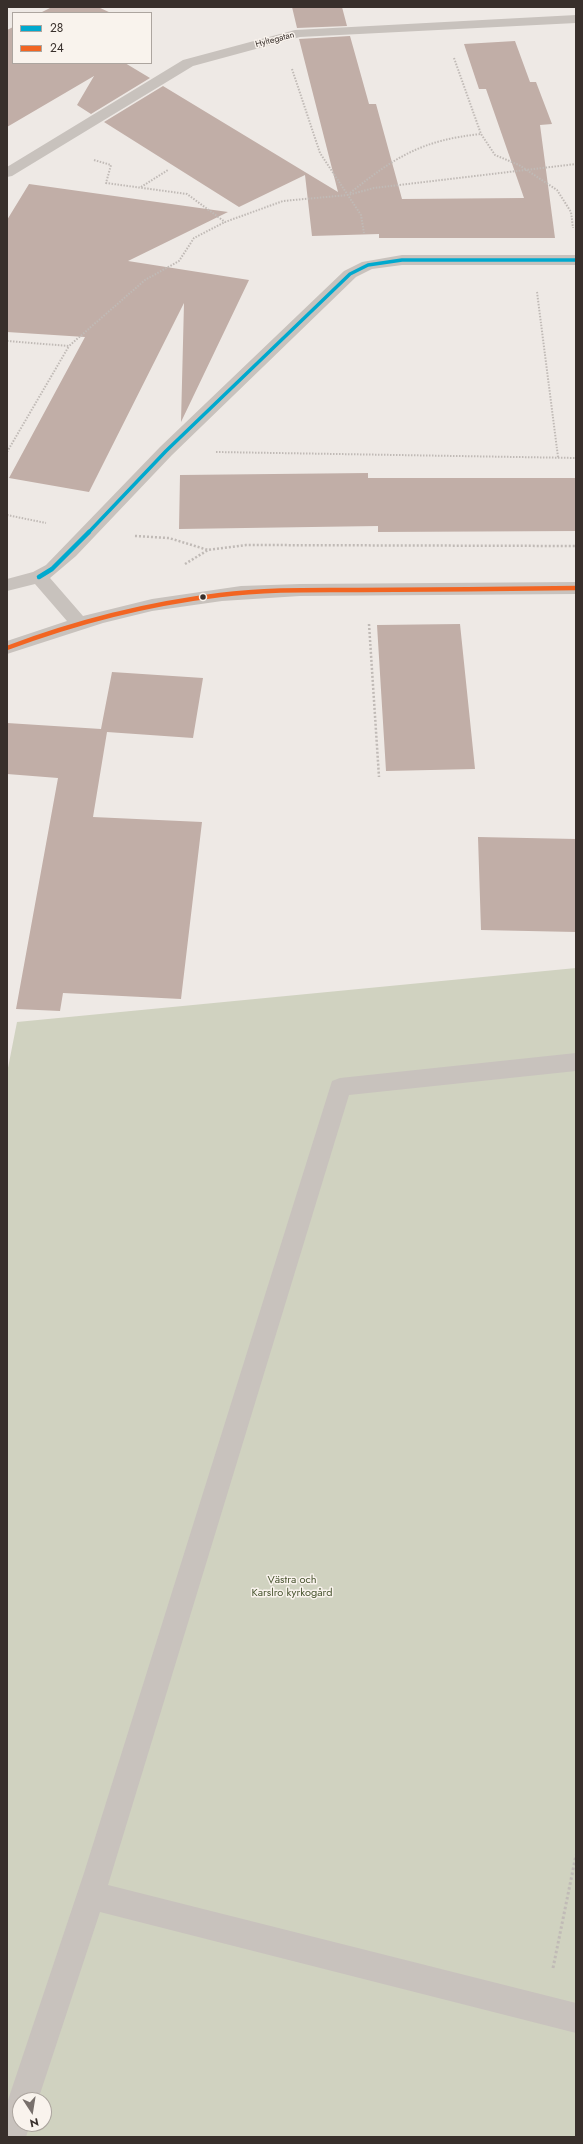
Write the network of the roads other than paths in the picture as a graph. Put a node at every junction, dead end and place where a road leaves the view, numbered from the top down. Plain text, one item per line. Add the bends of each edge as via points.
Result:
1 (576, 18) edge
2 (7, 173) edge
3 (576, 260) edge
4 (38, 577) junction
5 (7, 585) edge
6 (576, 588) edge
7 (79, 623) junction
8 (7, 648) edge
9 (576, 1062) edge
10 (90, 1894) junction
11 (576, 2018) edge
12 (26, 2092) edge

1 - 2 street, Hyltegatan via 300,33 188,63
3 - 4 street via 402,260 368,265 350,274 166,451 52,569
4 - 5 street
4 - 7 street
6 - 7 street via 272,591 203,597 143,606
7 - 8 street
9 - 10 street via 340,1087
10 - 11 street
10 - 12 street

